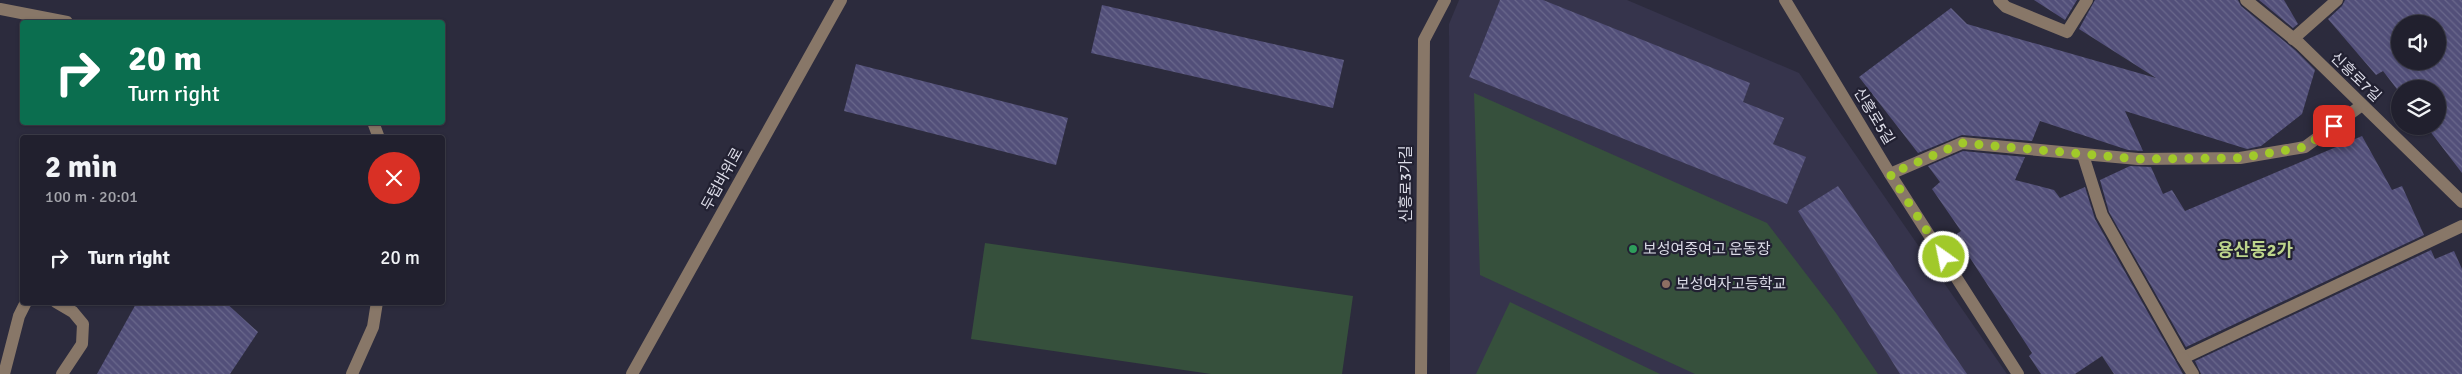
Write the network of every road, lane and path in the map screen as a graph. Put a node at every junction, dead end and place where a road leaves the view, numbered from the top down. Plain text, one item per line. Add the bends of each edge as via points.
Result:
1 (841, 0) edge
2 (1445, 0) edge
3 (1785, 0) edge
4 (1999, 0) edge
5 (2087, 0) edge
6 (2246, 0) edge
7 (2337, 0) edge
8 (0, 9) edge
9 (57, 20) edge
10 (2293, 39) junction
11 (2362, 105) junction
12 (2083, 155) junction
13 (1890, 174) junction
14 (2462, 202) edge
15 (2462, 226) edge
16 (24, 305) edge
17 (61, 305) edge
18 (377, 305) edge
19 (2183, 358) junction
20 (4, 374) edge
21 (62, 374) edge
22 (352, 374) edge
23 (632, 374) edge
24 (1421, 374) edge
25 (2018, 374) edge
26 (2193, 374) edge

1 - 23 street, 두텁바위로
2 - 24 street, 신흥로3가길 via 1424,40
3 - 13 street, 신흥로5길
4 - 5 street via 2006,7 2067,32
6 - 10 street, 신흥로7길
7 - 10 street
8 - 9 street
10 - 11 street, 신흥로7길
11 - 12 street via 2305,147 2240,158 2138,159
11 - 14 street, 신흥로7길
12 - 13 street via 1962,143
12 - 19 street via 2102,215
13 - 25 street, 신흥로5길
15 - 19 street
16 - 20 street
17 - 21 street via 73,312 83,324 82,344
18 - 22 street via 373,328
19 - 26 street

